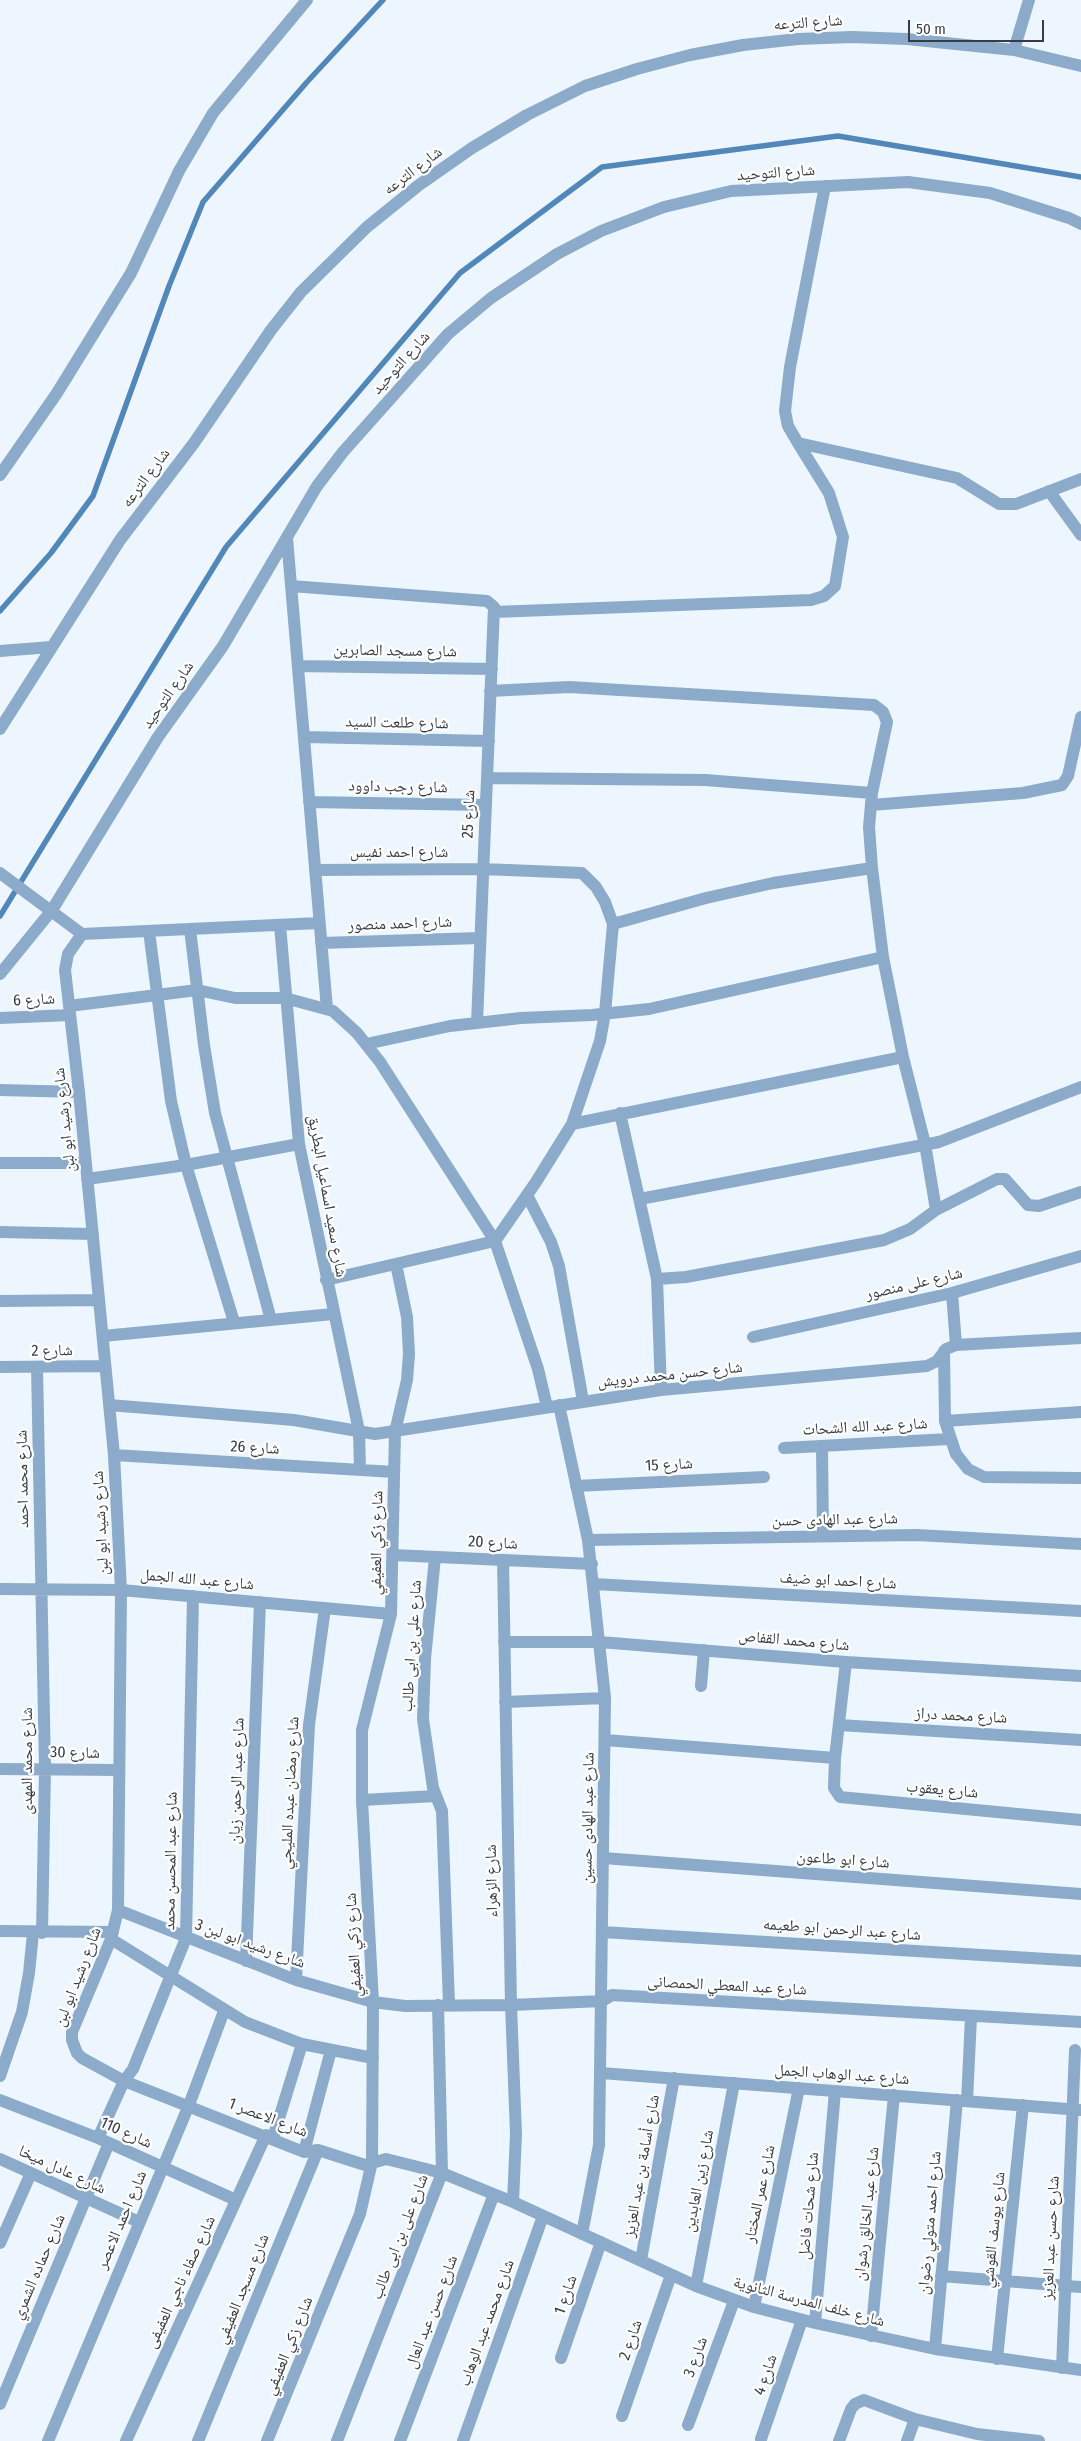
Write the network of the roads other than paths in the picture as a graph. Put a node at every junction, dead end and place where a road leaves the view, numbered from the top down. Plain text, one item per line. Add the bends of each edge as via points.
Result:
1 (307, 0) edge
2 (1029, 0) edge
3 (1014, 50) junction
4 (1081, 66) edge
5 (825, 186) junction
6 (1081, 224) edge
7 (798, 443) junction
8 (0, 475) edge
9 (1081, 479) edge
10 (1049, 491) junction
11 (1081, 535) edge
12 (287, 538) junction
13 (291, 586) junction
14 (494, 610) junction
15 (51, 647) junction
16 (0, 651) edge
17 (298, 666) junction
18 (492, 669) junction
19 (490, 691) junction
20 (1081, 717) edge
21 (0, 729) edge
22 (304, 737) junction
23 (488, 742) junction
24 (487, 778) junction
25 (872, 799) junction
26 (310, 802) junction
27 (486, 805) junction
28 (872, 868) junction
29 (483, 869) junction
30 (315, 870) junction
31 (0, 873) edge
32 (52, 910) junction
33 (319, 923) junction
34 (613, 924) junction
35 (280, 925) junction
36 (190, 929) junction
37 (149, 931) junction
38 (82, 934) junction
39 (480, 938) junction
40 (321, 943) junction
41 (883, 957) junction
42 (0, 974) edge
43 (197, 990) junction
44 (156, 994) junction
45 (286, 998) junction
46 (327, 1009) junction
47 (69, 1011) junction
48 (605, 1013) junction
49 (0, 1018) edge
50 (477, 1023) junction
51 (366, 1044) junction
52 (903, 1057) junction
53 (1081, 1087) edge
54 (0, 1090) edge
55 (79, 1092) junction
56 (620, 1113) junction
57 (572, 1124) junction
58 (298, 1144) junction
59 (925, 1144) junction
60 (227, 1156) junction
61 (0, 1163) edge
62 (86, 1163) junction
63 (186, 1165) junction
64 (87, 1179) junction
65 (1081, 1192) edge
66 (527, 1195) junction
67 (640, 1199) junction
68 (936, 1210) junction
69 (0, 1232) edge
70 (93, 1234) junction
71 (496, 1241) junction
72 (1081, 1256) edge
73 (396, 1264) junction
74 (656, 1279) junction
75 (326, 1280) junction
76 (952, 1293) junction
77 (0, 1300) edge
78 (99, 1300) junction
79 (333, 1314) junction
80 (271, 1320) junction
81 (234, 1322) junction
82 (102, 1336) junction
83 (753, 1337) dead end
84 (1081, 1338) edge
85 (956, 1345) junction
86 (944, 1351) junction
87 (105, 1366) junction
88 (0, 1367) edge
89 (37, 1367) junction
90 (661, 1390) junction
91 (583, 1401) junction
92 (109, 1405) junction
93 (553, 1406) junction
94 (1081, 1412) edge
95 (946, 1421) junction
96 (359, 1431) junction
97 (395, 1432) junction
98 (949, 1438) junction
99 (822, 1446) junction
100 (784, 1448) dead end
101 (114, 1455) junction
102 (360, 1470) junction
103 (394, 1472) junction
104 (764, 1476) dead end
105 (1081, 1478) edge
106 (576, 1486) junction
107 (823, 1536) junction
108 (588, 1540) junction
109 (1081, 1544) edge
110 (393, 1555) junction
111 (435, 1557) junction
112 (503, 1560) junction
113 (592, 1564) junction
114 (594, 1584) junction
115 (0, 1589) edge
116 (42, 1590) junction
117 (121, 1590) junction
118 (193, 1596) junction
119 (260, 1602) junction
120 (325, 1608) junction
121 (1081, 1610) edge
122 (391, 1614) junction
123 (504, 1642) junction
124 (600, 1642) junction
125 (704, 1650) junction
126 (846, 1662) junction
127 (1081, 1676) edge
128 (701, 1686) dead end
129 (605, 1698) junction
130 (506, 1702) junction
131 (839, 1725) junction
132 (605, 1740) junction
133 (1081, 1740) edge
134 (835, 1758) junction
135 (0, 1769) edge
136 (45, 1769) junction
137 (119, 1770) junction
138 (436, 1796) junction
139 (362, 1800) junction
140 (1081, 1820) edge
141 (603, 1858) junction
142 (1081, 1894) edge
143 (118, 1910) junction
144 (0, 1931) edge
145 (602, 1932) junction
146 (38, 1933) junction
147 (112, 1935) junction
148 (186, 1938) junction
149 (246, 1962) junction
150 (1081, 1962) edge
151 (171, 1974) junction
152 (296, 1980) junction
153 (602, 2000) junction
154 (373, 2002) junction
155 (444, 2005) junction
156 (511, 2005) junction
157 (224, 2011) junction
158 (972, 2016) junction
159 (1081, 2022) edge
160 (302, 2044) junction
161 (331, 2050) junction
162 (1076, 2050) dead end
163 (373, 2058) junction
164 (601, 2073) junction
165 (0, 2076) edge
166 (674, 2078) junction
167 (124, 2081) junction
168 (734, 2083) junction
169 (799, 2088) junction
170 (835, 2091) junction
171 (894, 2095) junction
172 (0, 2100) edge
173 (962, 2100) junction
174 (189, 2105) junction
175 (1024, 2105) junction
176 (1077, 2109) edge
177 (269, 2137) junction
178 (103, 2140) junction
179 (318, 2150) junction
180 (304, 2152) junction
181 (0, 2159) edge
182 (372, 2162) junction
183 (163, 2167) junction
184 (31, 2173) junction
185 (442, 2173) junction
186 (494, 2194) junction
187 (86, 2198) junction
188 (236, 2200) junction
189 (513, 2202) junction
190 (543, 2216) junction
191 (139, 2222) junction
192 (582, 2234) junction
193 (601, 2242) junction
194 (0, 2243) edge
195 (641, 2260) junction
196 (671, 2275) junction
197 (941, 2276) junction
198 (1005, 2281) junction
199 (696, 2286) junction
200 (1066, 2286) junction
201 (1081, 2287) edge
202 (734, 2300) junction
203 (754, 2307) junction
204 (808, 2322) junction
205 (871, 2336) junction
206 (935, 2349) junction
207 (561, 2358) dead end
208 (997, 2359) junction
209 (1062, 2368) junction
210 (1081, 2370) edge
211 (0, 2404) edge
212 (622, 2416) dead end
213 (915, 2419) junction
214 (688, 2425) dead end
215 (761, 2439) dead end
216 (48, 2441) edge
217 (126, 2441) edge
218 (198, 2441) edge
219 (268, 2441) edge
220 (337, 2441) edge
221 (400, 2441) edge
222 (463, 2441) edge
223 (839, 2441) edge
224 (907, 2441) edge
225 (1039, 2441) edge

1 - 8 street via 213,113 179,172 131,273 57,394
2 - 3 street
3 - 4 street, شارع الترعه
3 - 15 street, شارع الترعه via 852,37 743,45 637,68 585,86 472,148 367,227 301,292 271,330 194,443 120,540
5 - 6 street, شارع التوحيد via 908,182 990,193
5 - 7 street via 790,367 785,411 788,426
5 - 12 street, شارع التوحيد via 731,192 664,206 601,231 557,254 491,298 448,334 316,486
7 - 10 street via 958,478 999,504 1016,504
7 - 14 street via 829,493 843,538 835,586 824,596 811,600
9 - 10 street
10 - 11 street
12 - 13 street
12 - 32 street, شارع التوحيد via 223,646 158,737
13 - 14 street via 487,601
13 - 17 street
14 - 18 street, شارع 25
15 - 16 street
15 - 21 street, شارع الترعه
17 - 18 street, شارع مسجد الصابرين
17 - 22 street
18 - 19 street, شارع 25
19 - 23 street, شارع 25
19 - 25 street via 569,687 874,705 883,712 887,722
20 - 25 street via 1068,776 1062,785 1023,793
22 - 23 street, شارع طلعت السيد
22 - 26 street
23 - 24 street, شارع 25
24 - 25 street via 705,780
24 - 27 street, شارع 25
25 - 28 street via 869,827
26 - 27 street, شارع رجب داوود
26 - 30 street
27 - 29 street, شارع 25
28 - 34 street via 715,896
28 - 41 street
29 - 30 street, شارع احمد نفيس
29 - 34 street, شارع احمد نفيس via 582,873 606,902
29 - 39 street, شارع 25
30 - 33 street
31 - 32 street
32 - 38 street
32 - 42 street, شارع التوحيد
33 - 35 street
33 - 40 street
34 - 48 street
35 - 36 street
35 - 45 street, شارع سعيد اسماعيل البطريق
36 - 37 street
36 - 43 street
37 - 38 street
37 - 44 street
38 - 47 street, شارع رشيد ابو لبن via 65,961
39 - 40 street, شارع احمد منصور
39 - 50 street, شارع 25
40 - 46 street
41 - 48 street via 698,1000
41 - 52 street
43 - 44 street, شارع 6
43 - 45 street, شارع 6 via 235,998
43 - 60 street via 209,1079
44 - 47 street, شارع 6
44 - 63 street via 171,1101
45 - 46 street, شارع 6
45 - 58 street, شارع سعيد اسماعيل البطريق
46 - 51 street, شارع عبد الهادى حسين via 333,1011
47 - 49 street, شارع 6
47 - 55 street, شارع رشيد ابو لبن
48 - 50 street
48 - 57 street via 600,1041
50 - 51 street
51 - 71 street, شارع عبد الهادى حسين
52 - 56 street
52 - 59 street
53 - 59 street via 939,1142
54 - 55 street
55 - 62 street, شارع رشيد ابو لبن
56 - 57 street
56 - 67 street
57 - 66 street
58 - 60 street
58 - 75 street, شارع سعيد اسماعيل البطريق
59 - 67 street
59 - 68 street
60 - 63 street
60 - 80 street
61 - 62 street
62 - 64 street, شارع رشيد ابو لبن
63 - 64 street
63 - 81 street
64 - 70 street, شارع رشيد ابو لبن
65 - 68 street via 1039,1206 1028,1205 1005,1178
66 - 71 street
66 - 91 street via 551,1242 559,1266
67 - 74 street
68 - 74 street via 910,1229 884,1240 686,1277
69 - 70 street
70 - 78 street, شارع رشيد ابو لبن
71 - 73 street
71 - 93 street, شارع عبد الهادى حسين
72 - 76 street, شارع على منصور
73 - 75 street
73 - 97 street, شارع زكي العفيفي via 407,1317 409,1354 407,1380
74 - 90 street
75 - 79 street, شارع سعيد اسماعيل البطريق
76 - 83 street, شارع على منصور
76 - 85 street
77 - 78 street
78 - 82 street, شارع رشيد ابو لبن
79 - 80 street
79 - 96 street, شارع سعيد اسماعيل البطريق
80 - 81 street
81 - 82 street
82 - 87 street, شارع رشيد ابو لبن
84 - 85 street
85 - 86 street, شارع حسن محمد درويش
86 - 90 street, شارع حسن محمد درويش via 937,1361 926,1366
86 - 95 street
87 - 89 street, شارع 2
87 - 92 street, شارع رشيد ابو لبن
88 - 89 street, شارع 2
89 - 116 street, شارع محمد احمد
90 - 91 street, شارع حسن محمد درويش
91 - 93 street, شارع حسن محمد درويش
92 - 96 street, شارع حسن محمد درويش via 294,1420
92 - 101 street, شارع رشيد ابو لبن
93 - 97 street, شارع حسن محمد درويش
93 - 106 street, شارع عبد الهادى حسين
94 - 95 street, شارع عبد الله الشحات
95 - 98 street
96 - 97 street, شارع حسن محمد درويش via 375,1434
96 - 102 street, شارع سعيد اسماعيل البطريق
97 - 103 street, شارع زكي العفيفي
98 - 99 street, شارع عبد الله الشحات
98 - 105 street via 961,1463 984,1477
99 - 100 street, شارع عبد الله الشحات
99 - 107 street
101 - 102 street, شارع 26
101 - 117 street, شارع رشيد ابو لبن
102 - 103 street, شارع 26
103 - 110 street, شارع زكي العفيفي
104 - 106 street, شارع 15
106 - 108 street, شارع عبد الهادى حسين
107 - 108 street, شارع عبد الهادى حسن
107 - 109 street, شارع عبد الهادى حسن via 917,1535
108 - 113 street, شارع عبد الهادى حسين
110 - 111 street, شارع 20
110 - 122 street, شارع زكي العفيفي
111 - 112 street, شارع 20
111 - 138 street, شارع على بن ابى طالب via 425,1659 424,1718
112 - 113 street, شارع 20
112 - 123 street, شارع الزهراء
113 - 114 street, شارع عبد الهادى حسين
114 - 121 street, شارع احمد ابو ضيف
114 - 124 street, شارع عبد الهادى حسين
115 - 116 street, شارع عبد الله الجمل
116 - 117 street, شارع عبد الله الجمل
116 - 136 street, شارع محمد المهدى
117 - 118 street, شارع عبد الله الجمل
117 - 137 street, شارع رشيد ابو لبن
118 - 119 street, شارع عبد الله الجمل
118 - 148 street, شارع عبد المحسن محمد
119 - 120 street, شارع عبد الله الجمل
119 - 149 street, شارع عبد الرحمن زيان
120 - 122 street, شارع عبد الله الجمل
120 - 152 street, شارع رمضان عبده المليجي via 309,1725
122 - 139 street, شارع زكي العفيفي via 362,1730
123 - 124 street, شارع محمد القفاص
123 - 130 street, شارع الزهراء
124 - 125 street, شارع محمد القفاص
124 - 129 street, شارع عبد الهادى حسين
125 - 126 street, شارع محمد القفاص
125 - 128 street
126 - 127 street, شارع محمد القفاص
126 - 131 street
129 - 130 street
129 - 132 street, شارع عبد الهادى حسين
130 - 156 street, شارع الزهراء
131 - 133 street, شارع محمد دراز
131 - 134 street
132 - 134 street
132 - 141 street, شارع عبد الهادى حسين
134 - 140 street, شارع يعقوب via 834,1788 840,1797
135 - 136 street, شارع 30
136 - 137 street, شارع 30
136 - 146 street, شارع محمد المهدى
137 - 143 street, شارع رشيد ابو لبن
138 - 139 street
138 - 155 street, شارع على بن ابى طالب via 443,1818
139 - 154 street, شارع زكي العفيفي
141 - 142 street, شارع ابو طاعون
141 - 145 street, شارع عبد الهادى حسين
143 - 147 street, شارع رشيد ابو لبن
143 - 148 street, شارع رشيد ابو لبن 3
144 - 146 street
145 - 150 street, شارع عبد الرحمن ابو طعيمه
145 - 153 street, شارع عبد الهادى حسين
146 - 147 street
146 - 165 street, شارع محمد المهدى via 22,2012
147 - 151 street
147 - 167 street, شارع رشيد ابو لبن via 72,2032 72,2040 82,2058
148 - 149 street, شارع رشيد ابو لبن 3
148 - 151 street, شارع عبد المحسن محمد
149 - 152 street, شارع رشيد ابو لبن 3
151 - 157 street
151 - 167 street, شارع عبد المحسن محمد via 133,2069
152 - 154 street, شارع رشيد ابو لبن 3
153 - 156 street, شارع عبد المعطي الحمصانى
153 - 158 street, شارع عبد المعطي الحمصانى via 612,1995
153 - 164 street, شارع عبد الهادى حسين
154 - 155 street, شارع عبد المعطي الحمصانى via 406,2006
154 - 163 street, شارع زكي العفيفي
155 - 156 street, شارع عبد المعطي الحمصانى
155 - 185 street, شارع على بن ابى طالب
156 - 189 street, شارع الزهراء via 516,2134
157 - 160 street
157 - 174 street, شارع احمد الاعصر
158 - 159 street, شارع عبد المعطي الحمصانى
158 - 173 street, شارع احمد متولي رضوان
160 - 161 street
160 - 177 street, شارع صفاء ناجي العفيفى
161 - 163 street
161 - 180 street
162 - 176 street, شارع حسن عبد العزيز
163 - 182 street, شارع زكي العفيفي
164 - 166 street, شارع عبد الوهاب الجمل
164 - 192 street, شارع عبد الهادى حسين via 598,2157
166 - 168 street, شارع عبد الوهاب الجمل
166 - 195 street, شارع أسامة بن عبد العزيز
167 - 174 street, شارع الاعصر 1
167 - 178 street, شارع عبد المحسن محمد
168 - 169 street, شارع عبد الوهاب الجمل
168 - 199 street, شارع زين العابدين
169 - 170 street, شارع عبد الوهاب الجمل
169 - 203 street, شارع عمر المختار
170 - 171 street, شارع عبد الوهاب الجمل
170 - 204 street, شارع شحات فاضل
171 - 173 street, شارع عبد الوهاب الجمل
171 - 205 street, شارع عبد الخالق رشوان
172 - 178 street, شارع 110
173 - 175 street, شارع عبد الوهاب الجمل
173 - 197 street, شارع احمد متولي رضوان
174 - 177 street, شارع الاعصر 1
174 - 183 street, شارع احمد الاعصر
175 - 176 street, شارع عبد الوهاب الجمل
175 - 198 street, شارع يوسف القوشي
176 - 200 street, شارع حسن عبد العزيز
177 - 180 street, شارع الاعصر 1
177 - 188 street, شارع صفاء ناجي العفيفى
178 - 183 street, شارع 110
178 - 187 street, شارع حماده الشمري
179 - 180 street, شارع الاعصر 1
179 - 182 street, شارع الاعصر 1 via 361,2164
179 - 218 street, شارع مسجد العفيفي
181 - 184 street, شارع عادل ميخا
182 - 185 street, شارع الاعصر 1 via 386,2159
182 - 219 street, شارع زكي العفيفي via 360,2214
183 - 188 street, شارع 110
183 - 191 street, شارع احمد الاعصر
184 - 187 street, شارع عادل ميخا
184 - 194 street
185 - 186 street, شارع الاعصر 1
185 - 220 street, شارع على بن ابى طالب
186 - 189 street, شارع الاعصر 1
186 - 221 street, شارع حسن عبد العال
187 - 191 street, شارع عادل ميخا
187 - 211 street, شارع حماده الشمري
188 - 217 street, شارع صفاء ناجي العفيفى
189 - 190 street, شارع الاعصر 1
190 - 192 street, شارع خلف المدرسة الثانوية
190 - 222 street, شارع محمد عبد الوهاب
191 - 216 street, شارع احمد الاعصر
192 - 193 street, شارع خلف المدرسة الثانوية
193 - 195 street, شارع خلف المدرسة الثانوية
193 - 207 street, شارع 1
195 - 196 street, شارع خلف المدرسة الثانوية
196 - 199 street, شارع خلف المدرسة الثانوية
196 - 212 street, شارع 2
197 - 198 street
197 - 206 street, شارع احمد متولي رضوان
198 - 200 street
198 - 208 street, شارع يوسف القوشي
199 - 202 street, شارع خلف المدرسة الثانوية
200 - 201 street
200 - 209 street, شارع حسن عبد العزيز
202 - 203 street, شارع خلف المدرسة الثانوية
202 - 214 street, شارع 3
203 - 204 street, شارع خلف المدرسة الثانوية
204 - 205 street, شارع خلف المدرسة الثانوية
204 - 215 street, شارع 4
205 - 206 street, شارع خلف المدرسة الثانوية
206 - 208 street, شارع خلف المدرسة الثانوية
208 - 209 street, شارع خلف المدرسة الثانوية
209 - 210 street, شارع خلف المدرسة الثانوية
213 - 223 street via 860,2401 851,2409
213 - 224 street
213 - 225 street via 977,2434

